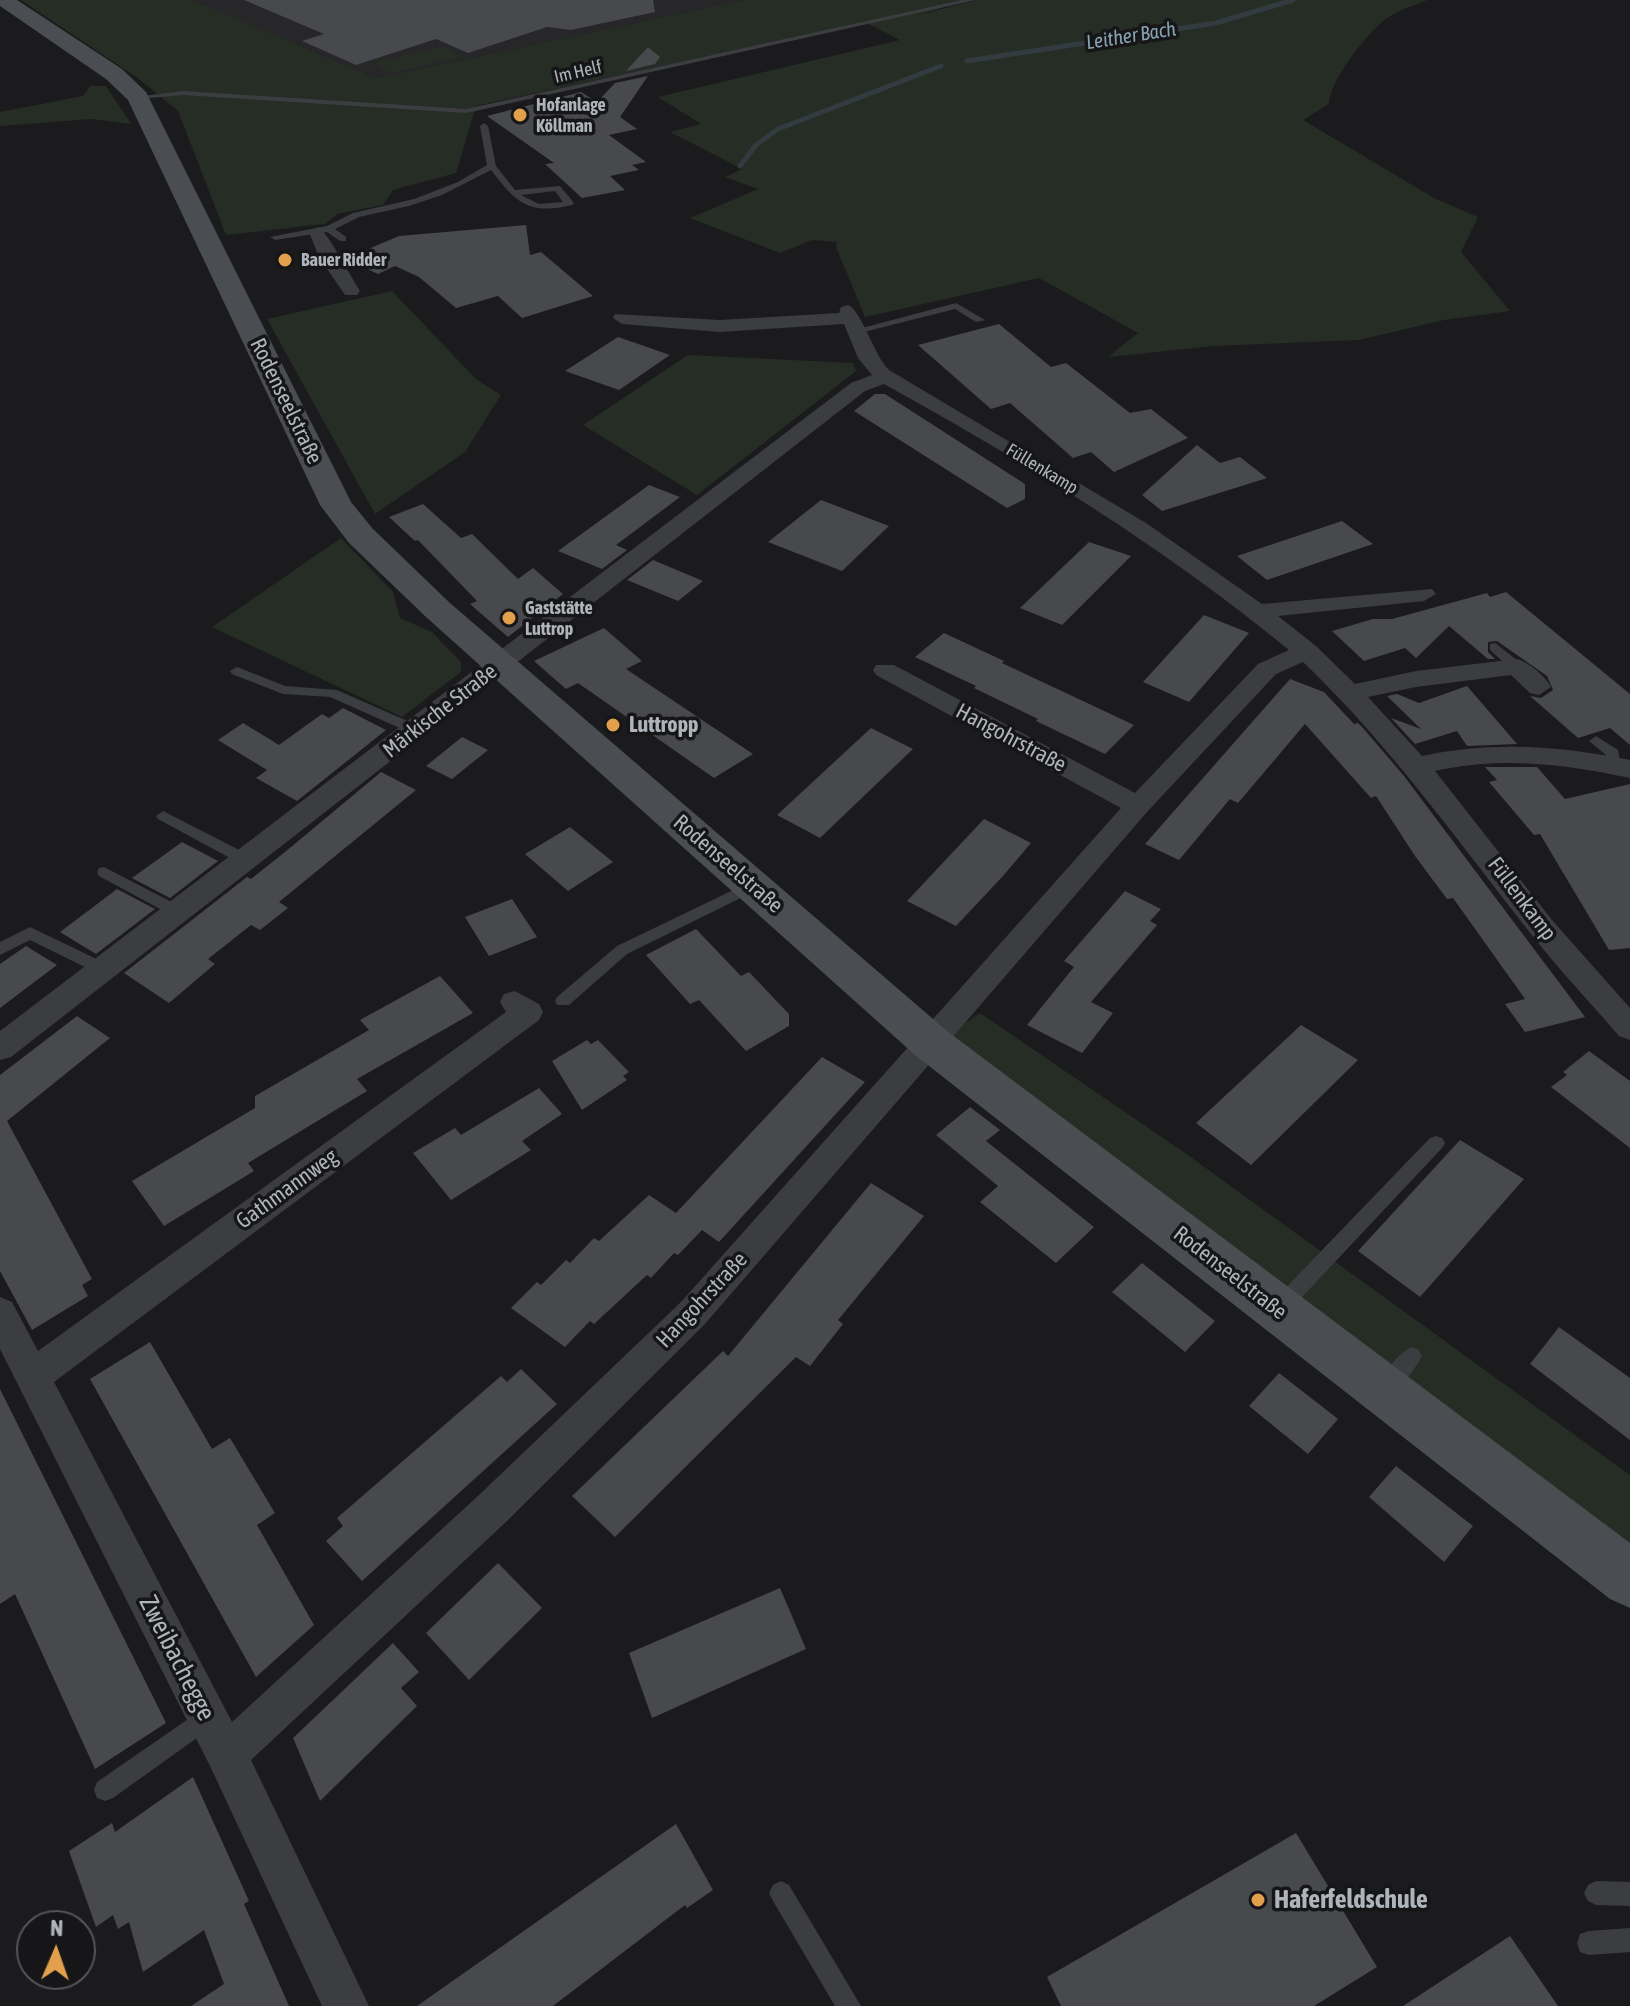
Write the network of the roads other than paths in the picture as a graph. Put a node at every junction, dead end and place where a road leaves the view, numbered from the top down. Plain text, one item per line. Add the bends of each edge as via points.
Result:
1 (4, 0) edge
2 (972, 0) edge
3 (138, 97) junction
4 (484, 126) dead end
5 (492, 166) junction
6 (513, 193) junction
7 (324, 230) junction
8 (275, 237) dead end
9 (343, 239) dead end
10 (351, 291) dead end
11 (622, 318) dead end
12 (852, 320) junction
13 (980, 320) dead end
14 (882, 378) junction
15 (1424, 594) dead end
16 (1260, 611) junction
17 (1495, 647) dead end
18 (1307, 651) junction
19 (501, 664) junction
20 (1517, 667) junction
21 (885, 670) dead end
22 (237, 671) dead end
23 (1539, 687) dead end
24 (1350, 693) junction
25 (416, 730) junction
26 (1596, 741) dead end
27 (1418, 766) junction
28 (1622, 768) edge
29 (1138, 806) junction
30 (163, 816) dead end
31 (246, 860) junction
32 (104, 872) dead end
33 (752, 886) junction
34 (178, 912) junction
35 (0, 949) edge
36 (103, 969) junction
37 (563, 1001) dead end
38 (515, 1002) dead end
39 (1630, 1028) edge
40 (6, 1035) edge
41 (931, 1043) junction
42 (1436, 1143) dead end
43 (1277, 1310) junction
44 (0, 1313) edge
45 (33, 1376) junction
46 (1630, 1579) edge
47 (207, 1717) junction
48 (226, 1753) junction
49 (105, 1790) dead end
50 (781, 1893) dead end
51 (1596, 1893) dead end
52 (1630, 1894) edge
53 (1630, 1940) edge
54 (1589, 1943) dead end
55 (346, 2006) edge
56 (849, 2006) edge

1 - 3 main road, Rodenseelstraße via 114,74
2 - 3 lane, Im Helf via 466,111 183,93
3 - 19 main road, Rodenseelstraße via 336,505 372,547
4 - 5 lane
5 - 6 lane
5 - 7 lane via 458,186 345,216
6 - 6 lane via 557,188 569,203 546,209 527,206
7 - 8 lane
7 - 9 lane
7 - 10 street via 328,257
11 - 12 street via 720,326
12 - 13 lane via 956,306
12 - 14 street
14 - 16 street, Füllenkamp via 907,388 1188,558
14 - 19 street, Märkische Straße via 858,387
15 - 16 street
16 - 18 street, Füllenkamp
17 - 20 lane
18 - 24 street, Füllenkamp
18 - 29 street, Hangohrstraße via 1267,669
19 - 25 street, Märkische Straße
19 - 33 main road, Rodenseelstraße
20 - 23 street
20 - 24 street
21 - 29 street, Hangohrstraße
22 - 25 lane via 283,690 332,693
24 - 27 street, Füllenkamp
25 - 31 street, Märkische Straße
26 - 28 lane
27 - 28 street via 1486,753 1533,751
27 - 39 street, Füllenkamp via 1568,960
29 - 41 street, Hangohrstraße
30 - 31 lane
31 - 34 street, Märkische Straße
32 - 34 lane
33 - 37 lane via 622,950
33 - 41 main road, Rodenseelstraße
34 - 36 street, Märkische Straße
35 - 36 lane via 30,933
36 - 40 street, Märkische Straße
38 - 45 street, Gathmannweg via 528,1012
41 - 43 main road, Rodenseelstraße
41 - 48 street, Hangohrstraße via 693,1313 493,1508
42 - 43 lane
43 - 46 main road, Rodenseelstraße via 1398,1373
44 - 45 street, Zweibachegge
45 - 47 street, Zweibachegge
47 - 48 street, Zweibachegge
47 - 49 lane
48 - 55 street, Zweibachegge
50 - 56 lane
51 - 52 lane
53 - 54 lane

